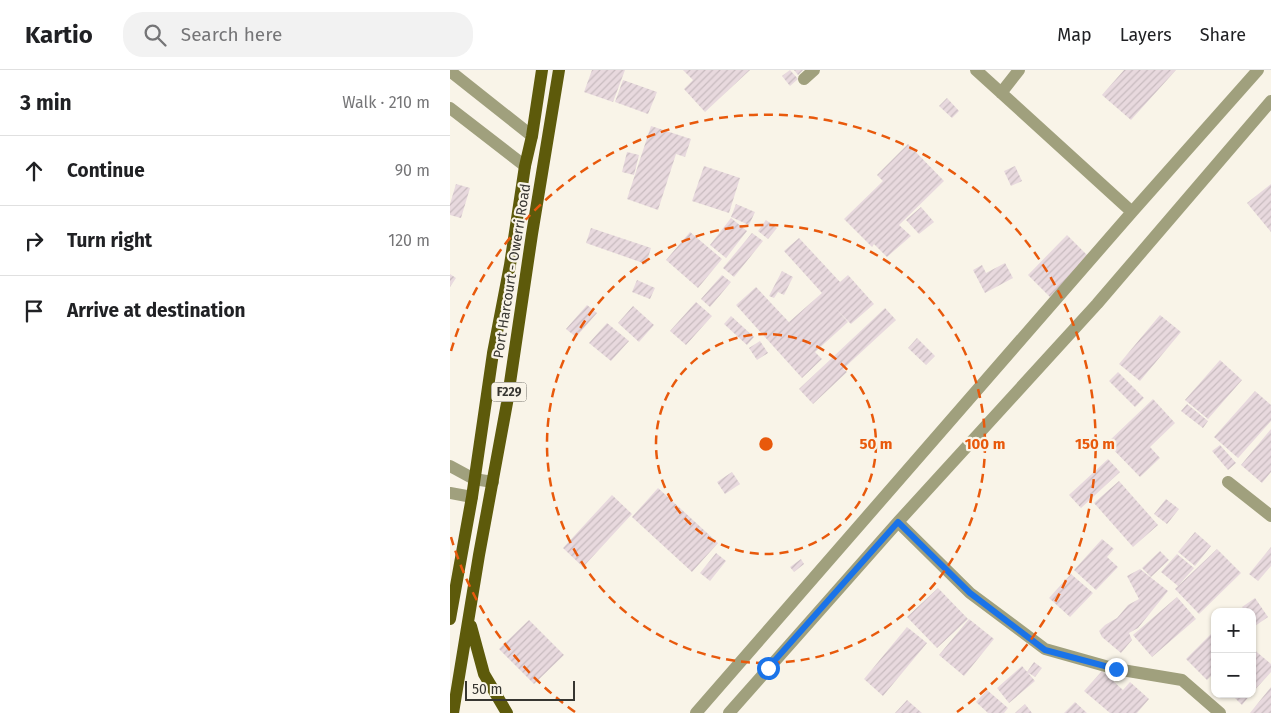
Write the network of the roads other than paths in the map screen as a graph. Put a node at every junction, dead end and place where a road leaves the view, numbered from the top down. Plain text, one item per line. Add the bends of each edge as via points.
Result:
1 (542, 70) edge
2 (559, 70) edge
3 (814, 70) edge
4 (976, 70) edge
5 (1019, 70) edge
6 (1258, 70) edge
7 (450, 71) edge
8 (804, 79) dead end
9 (1001, 93) junction
10 (1271, 101) edge
11 (450, 108) edge
12 (1266, 117) edge
13 (532, 136) junction
14 (524, 166) junction
15 (1132, 212) junction
16 (450, 466) edge
17 (474, 479) junction
18 (492, 482) junction
19 (1228, 482) dead end
20 (450, 492) edge
21 (472, 497) junction
22 (1271, 516) edge
23 (898, 522) junction
24 (452, 598) edge
25 (450, 620) edge
26 (470, 620) junction
27 (453, 713) edge
28 (507, 713) edge
29 (696, 713) edge
30 (729, 713) edge
31 (1220, 713) edge

1 - 13 main road, Port Harcourt - Owerri Road / F229
2 - 18 main road, Port Harcourt - Owerri Road / F229
3 - 8 street
4 - 9 street
5 - 9 street
6 - 15 street
7 - 13 street
9 - 15 street
10 - 12 street
11 - 14 street
12 - 23 street
13 - 14 main road, Port Harcourt - Owerri Road / F229
14 - 17 main road, Port Harcourt - Owerri Road / F229
15 - 29 street
16 - 17 street
17 - 18 street
17 - 21 main road, Port Harcourt - Owerri Road / F229
18 - 26 main road, Port Harcourt - Owerri Road / F229
19 - 22 street
20 - 21 street
21 - 24 main road, Port Harcourt - Owerri Road / F229
23 - 30 street
23 - 31 street via 970,593 1045,650 1116,669 1182,680
24 - 25 main road, Port Harcourt - Owerri Road / F229
26 - 27 main road, Port Harcourt - Owerri Road / F229
26 - 28 main road via 484,674

